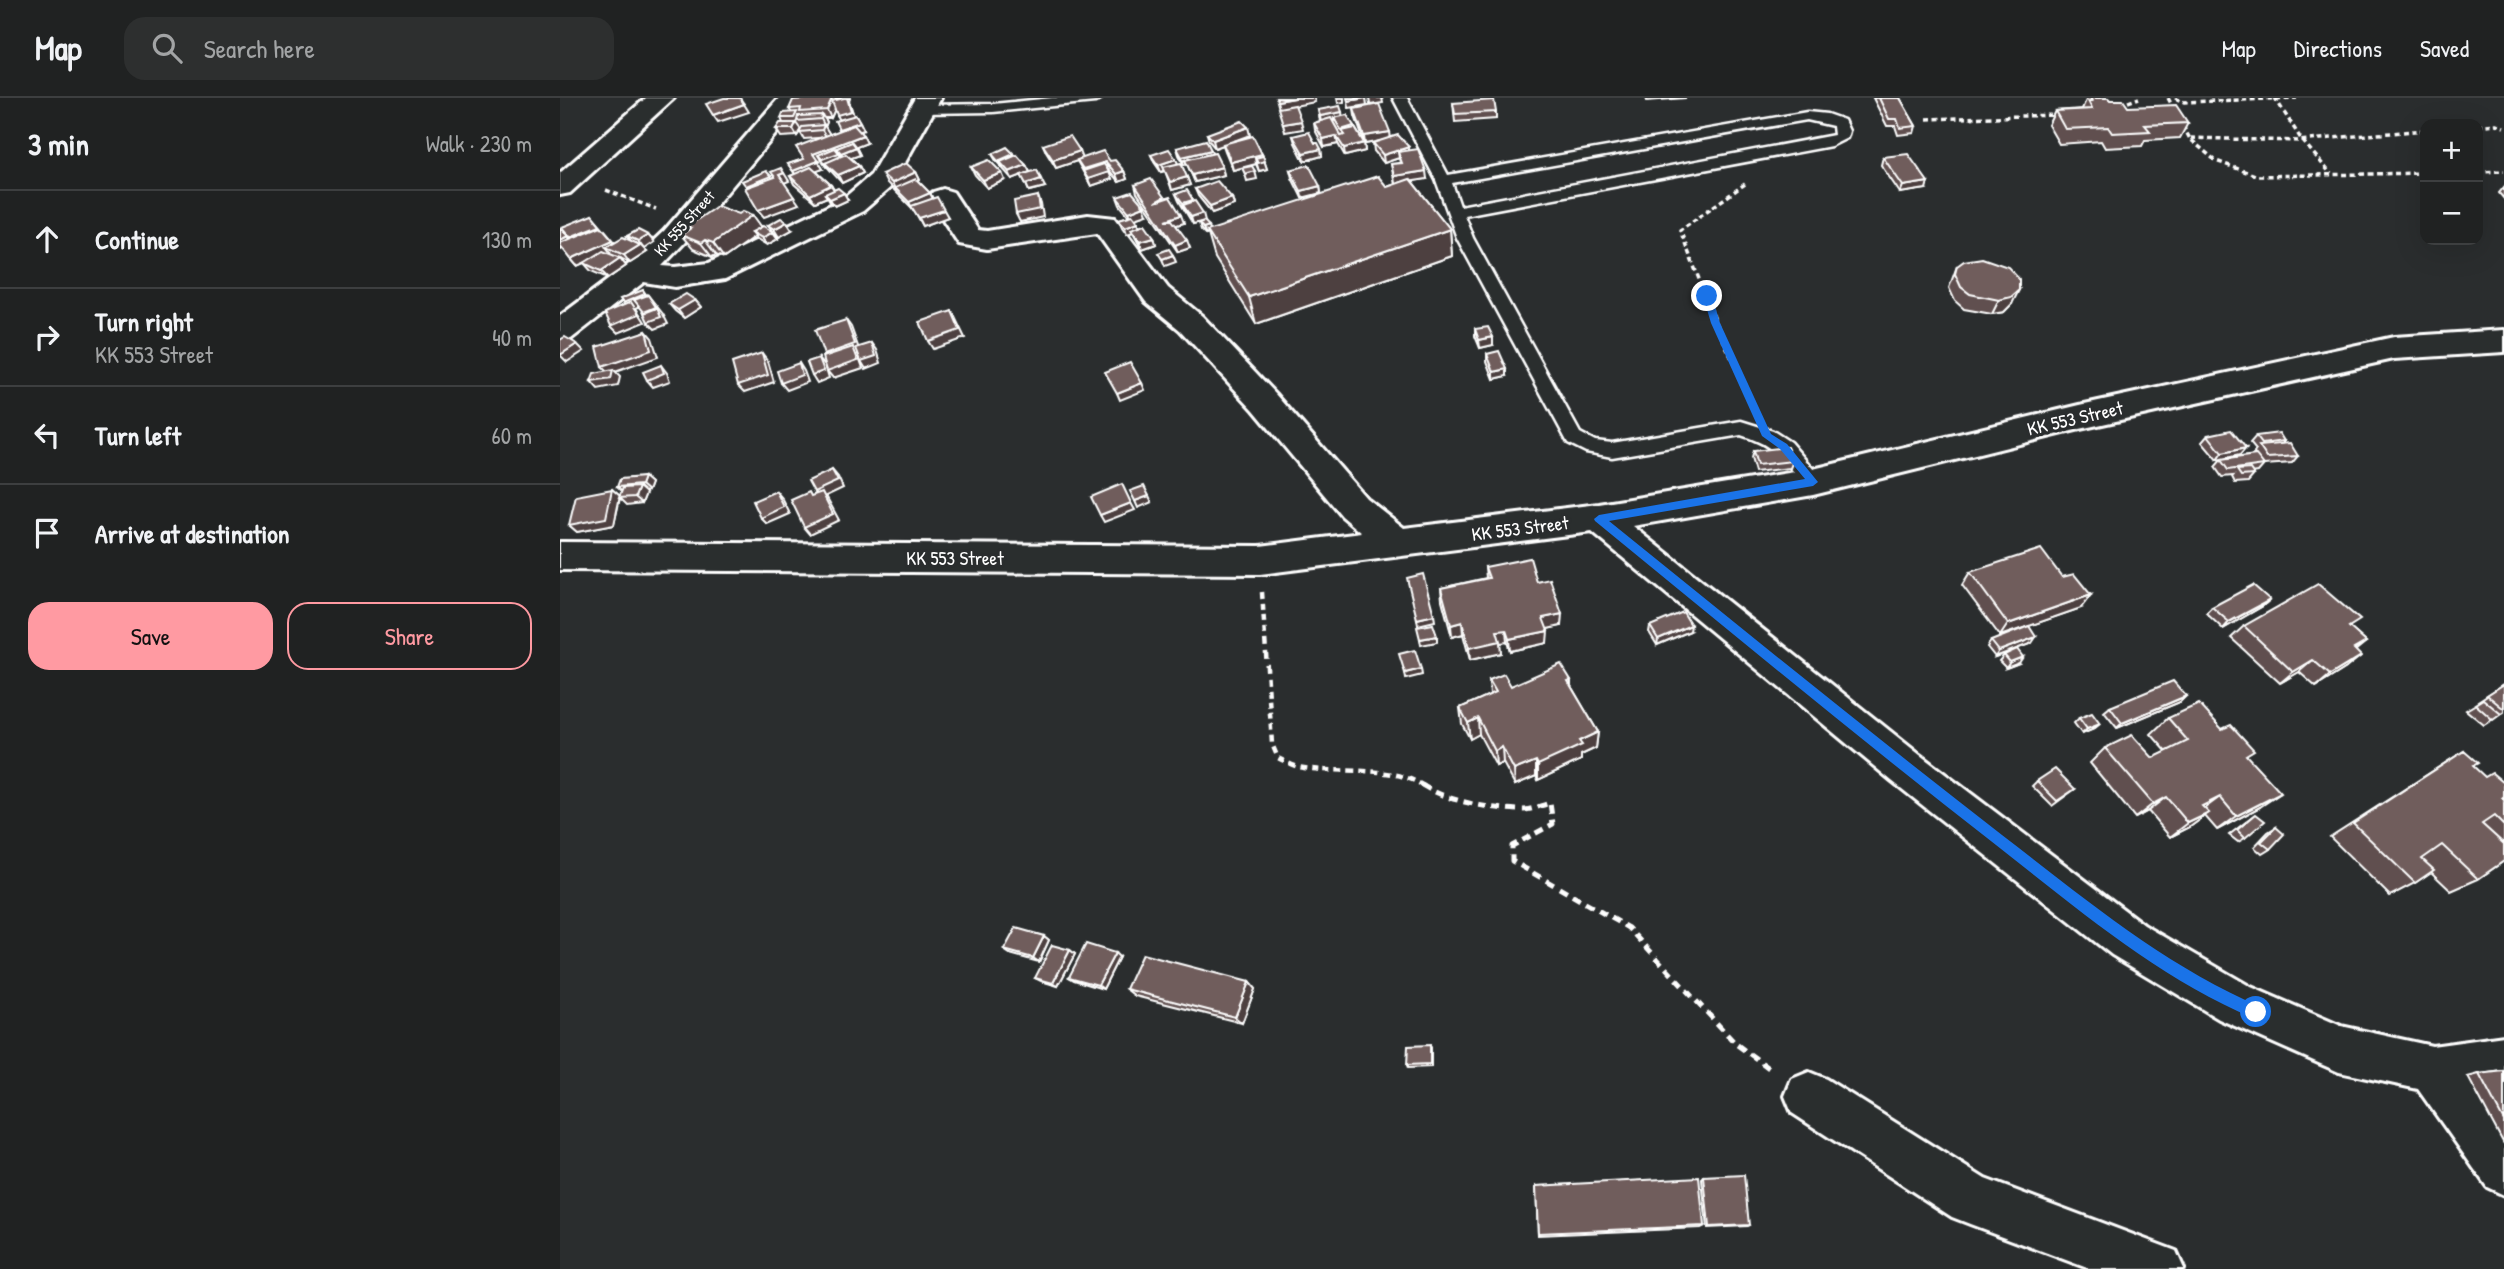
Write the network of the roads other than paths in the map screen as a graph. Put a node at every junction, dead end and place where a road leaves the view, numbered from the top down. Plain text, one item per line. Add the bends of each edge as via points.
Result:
1 (661, 98) edge
2 (793, 98) edge
3 (1095, 98) edge
4 (1400, 98) edge
5 (924, 104) edge
6 (1443, 180) junction
7 (568, 181) edge
8 (943, 198) dead end
9 (1457, 212) junction
10 (638, 272) junction
11 (560, 332) edge
12 (2504, 341) edge
13 (1813, 482) junction
14 (1599, 519) junction
15 (1398, 543) junction
16 (560, 555) edge
17 (2504, 1059) edge
18 (2432, 1069) junction
19 (1809, 1096) road end
20 (2504, 1170) edge
21 (2158, 1269) edge

1 - 7 street
2 - 10 street, KK 555 Street
3 - 5 lane via 993,108
4 - 6 lane
5 - 10 street via 882,180 853,205 715,272 675,276
6 - 9 lane
6 - 9 lane via 1807,117 1827,118 1839,123 1842,131 1840,138 1792,150
8 - 15 street via 969,239 1105,224 1157,295 1191,323 1265,402 1354,508
9 - 13 lane via 1465,238 1574,438 1612,450 1741,428 1784,447
10 - 11 street, KK 555 Street
12 - 13 street, KK 553 Street via 2394,348 2080,416
13 - 14 street, KK 553 Street
14 - 15 street, KK 553 Street
14 - 18 street via 1906,768 2128,940 2235,1003 2339,1049
15 - 16 street, KK 553 Street via 1259,560
17 - 18 street
18 - 20 street
19 - 21 street via 1970,1199

